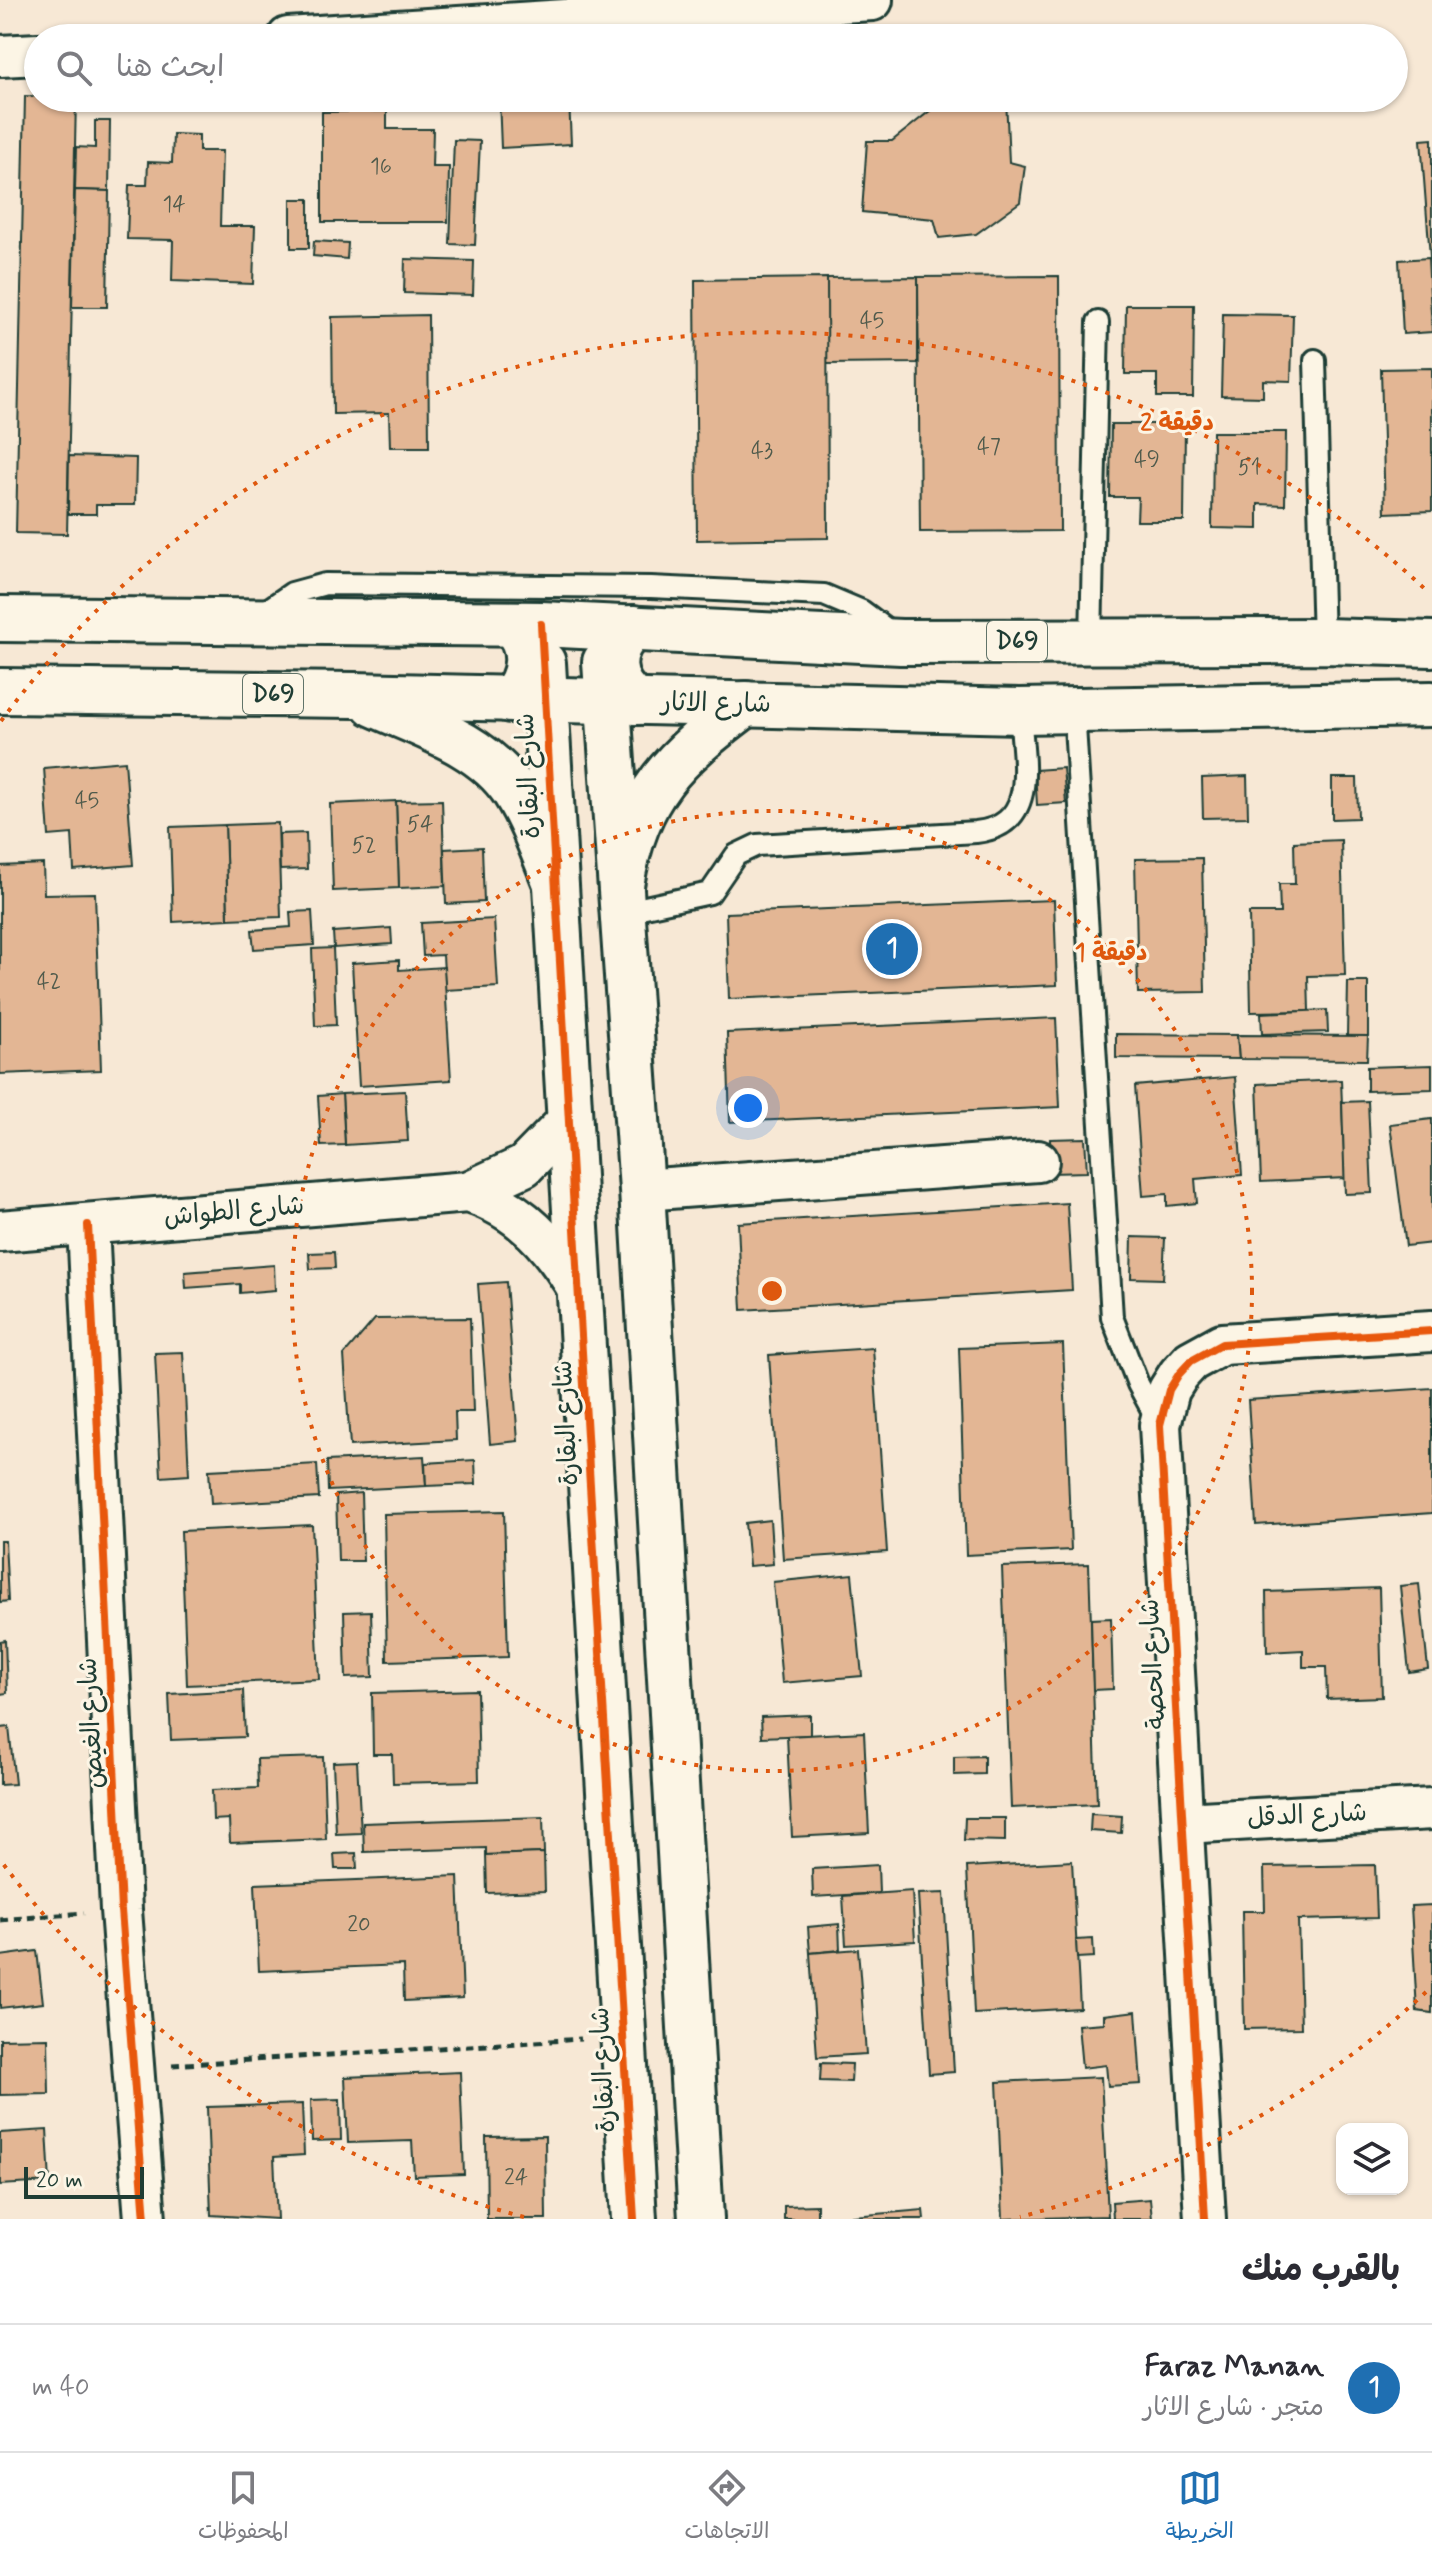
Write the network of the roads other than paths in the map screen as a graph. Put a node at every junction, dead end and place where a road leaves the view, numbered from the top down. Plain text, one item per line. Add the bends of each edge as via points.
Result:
1 (872, 0) edge
2 (503, 24) edge
3 (24, 55) edge
4 (0, 56) edge
5 (1098, 322) dead end
6 (1315, 360) dead end
7 (0, 619) edge
8 (251, 624) junction
9 (526, 624) junction
10 (618, 628) junction
11 (1091, 641) junction
12 (1323, 641) junction
13 (901, 642) junction
14 (1432, 644) edge
15 (0, 691) edge
16 (354, 695) junction
17 (528, 700) junction
18 (622, 702) junction
19 (746, 704) junction
20 (1429, 705) edge
21 (1074, 710) junction
22 (1020, 711) junction
23 (555, 881) junction
24 (622, 899) junction
25 (566, 1123) junction
26 (1038, 1161) dead end
27 (642, 1190) junction
28 (468, 1192) junction
29 (88, 1225) junction
30 (0, 1231) edge
31 (580, 1292) junction
32 (1432, 1331) edge
33 (1160, 1425) junction
34 (1432, 1809) edge
35 (1183, 1823) junction
36 (145, 2219) edge
37 (634, 2219) edge
38 (701, 2219) edge
39 (1205, 2219) edge

1 - 2 street
3 - 4 street
5 - 11 lane
6 - 12 lane
7 - 8 main road, D69
8 - 9 main road, D69
8 - 13 lane via 292,593 325,584 651,587 824,595 862,611
9 - 10 main road, D69
9 - 17 main road, شارع البقارة
10 - 13 main road, D69
10 - 18 main road
11 - 12 main road, D69
11 - 13 main road, D69
12 - 14 main road, D69
15 - 16 main road, شارع الاثار / D69
16 - 17 main road, شارع الاثار / D69
16 - 23 main road via 461,743 488,762 513,789
17 - 18 main road, شارع الاثار / D69
17 - 23 main road, شارع البقارة
18 - 19 main road, شارع الاثار / D69
18 - 24 main road
19 - 22 main road, شارع الاثار / D69
19 - 24 main road via 659,780 626,855
20 - 21 main road, شارع الاثار / D69
21 - 22 main road, شارع الاثار / D69
21 - 33 lane via 1112,1317
22 - 24 lane via 1024,784 1019,809 1001,827 757,845 736,855 710,893
23 - 25 main road, شارع البقارة
24 - 27 main road
25 - 28 street, شارع الطواش via 524,1166
25 - 31 main road, شارع البقارة
26 - 27 street
27 - 38 main road
28 - 29 street, شارع الطواش
28 - 31 street, شارع الطواش via 489,1198 532,1227
29 - 30 street, شارع الطواش
29 - 36 street, شارع الغيص via 121,1910
31 - 37 main road, شارع البقارة
32 - 33 street, شارع الحصة via 1222,1344 1179,1374
33 - 35 street, شارع الحصة
34 - 35 street, شارع الدقل
35 - 39 street, شارع الحصة

